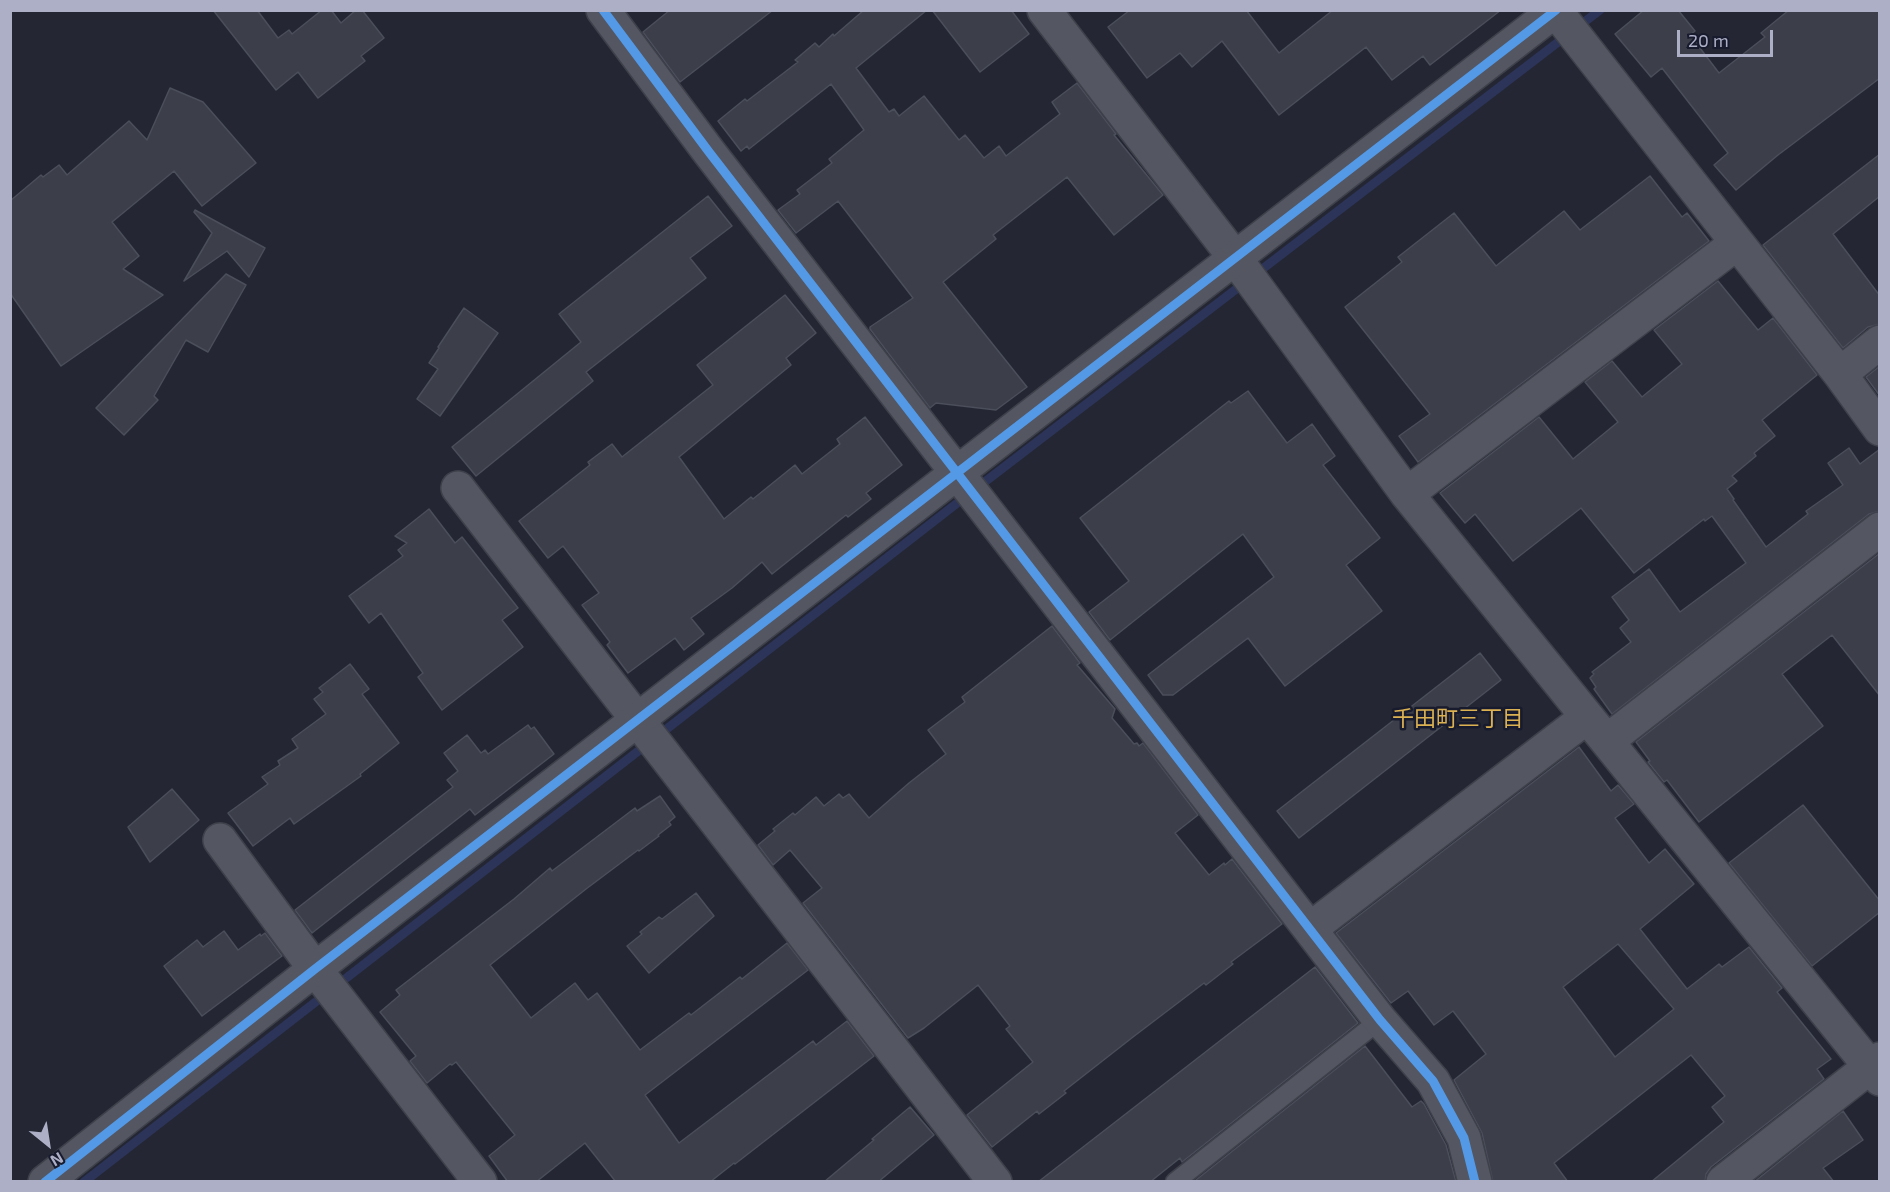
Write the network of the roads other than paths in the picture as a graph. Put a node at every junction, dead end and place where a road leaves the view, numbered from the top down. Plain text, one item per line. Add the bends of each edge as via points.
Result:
1 (603, 10) edge
2 (1044, 10) edge
3 (1562, 19) edge
4 (1737, 243) junction
5 (1245, 272) junction
6 (1880, 342) edge
7 (1840, 374) junction
8 (1880, 429) edge
9 (967, 486) junction
10 (458, 488) dead end
11 (1407, 494) junction
12 (1880, 529) edge
13 (1597, 729) junction
14 (648, 736) junction
15 (219, 840) dead end
16 (1310, 929) junction
17 (327, 984) junction
18 (1380, 1020) junction
19 (1876, 1068) edge
20 (45, 1182) edge
21 (480, 1182) edge
22 (995, 1182) edge
23 (1175, 1182) edge
24 (1475, 1182) edge
25 (1723, 1182) edge

1 - 9 street
2 - 5 street
3 - 4 street
3 - 5 street
4 - 7 street
4 - 11 street
5 - 9 street
5 - 11 street
6 - 7 street
7 - 8 street
9 - 14 street
9 - 16 street
10 - 14 street
11 - 13 street
12 - 13 street
13 - 16 street
13 - 19 street
14 - 17 street
14 - 22 street
15 - 17 street
16 - 18 street
17 - 20 street
17 - 21 street
18 - 23 lane
18 - 24 street via 1433,1082 1464,1138
19 - 25 street

